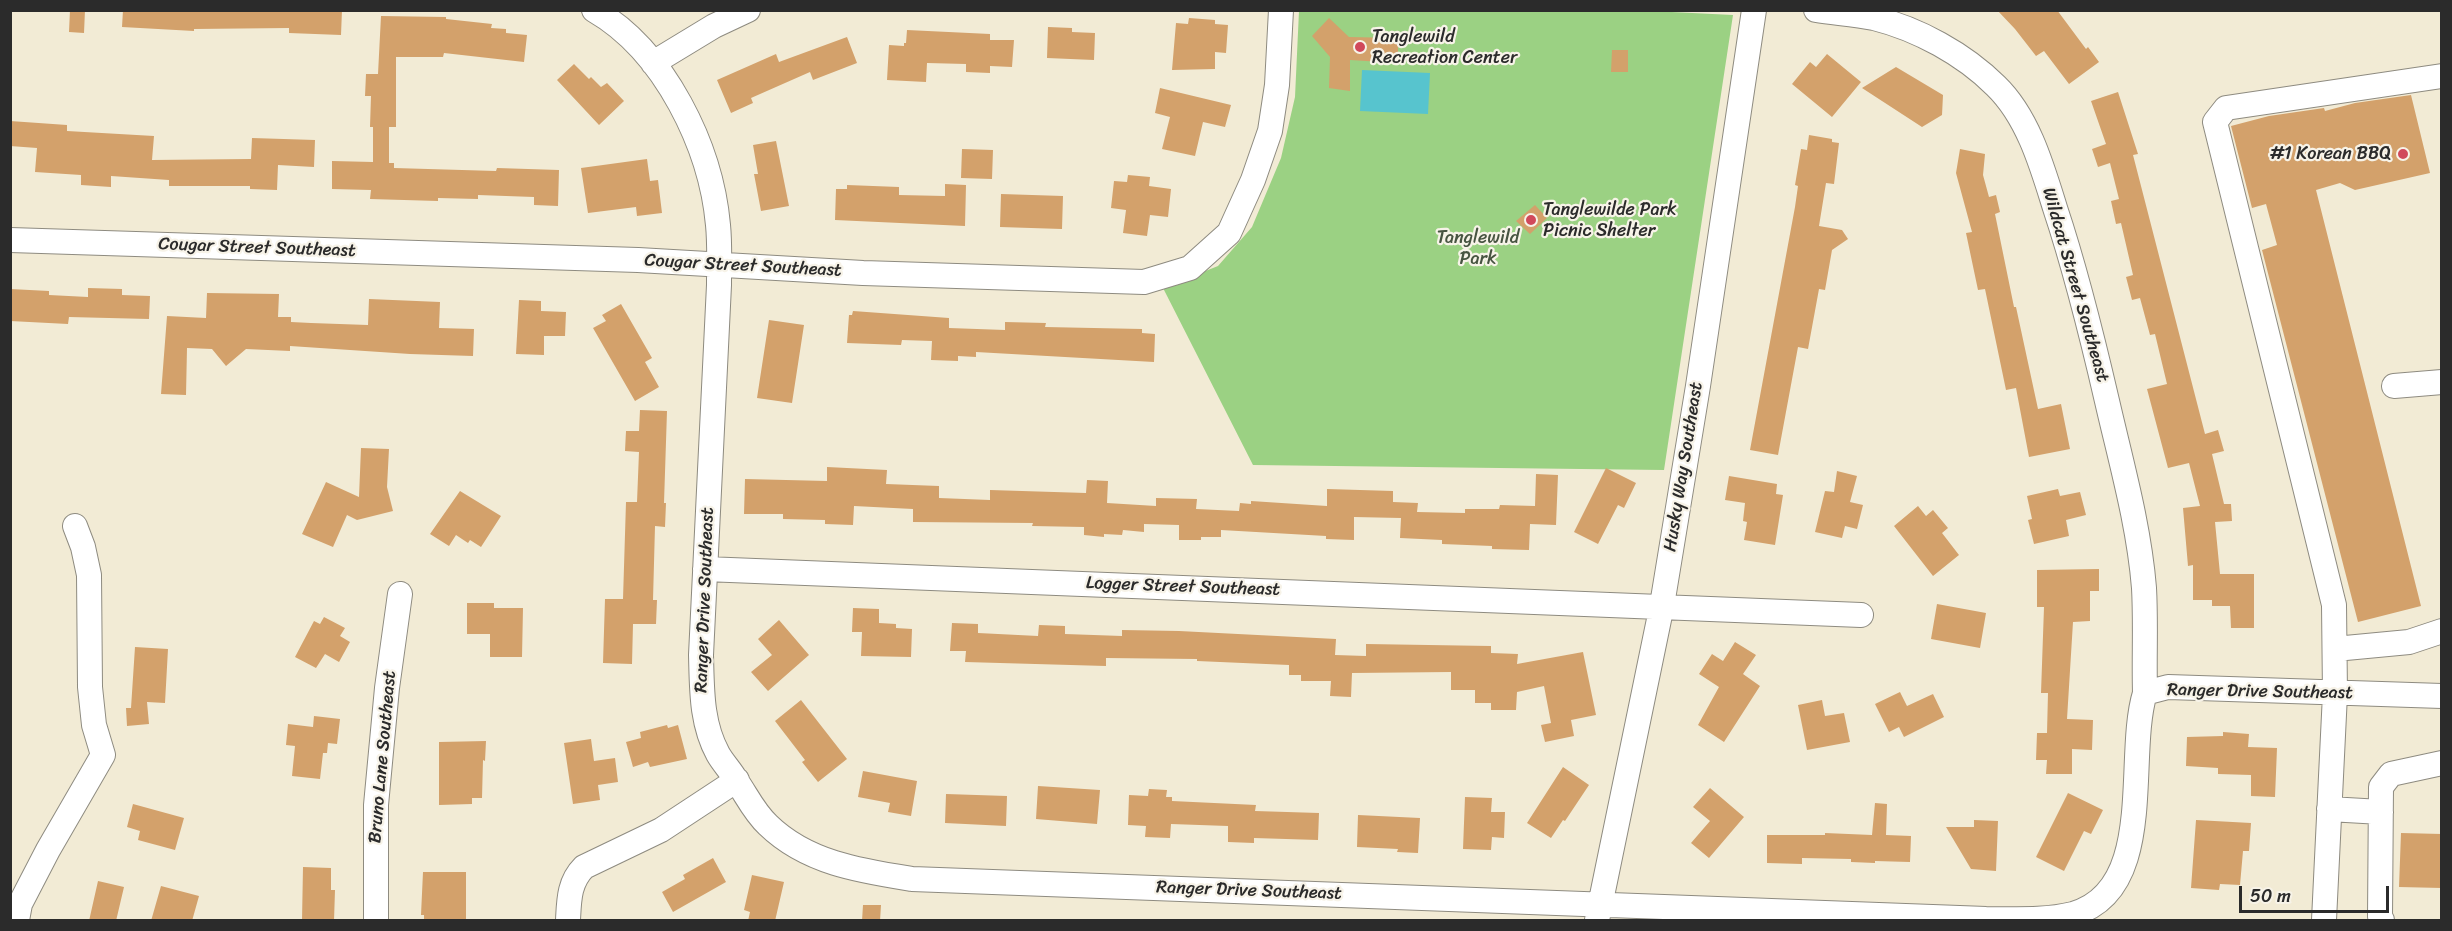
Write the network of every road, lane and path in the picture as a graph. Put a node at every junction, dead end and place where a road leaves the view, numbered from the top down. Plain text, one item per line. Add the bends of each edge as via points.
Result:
1 (594, 10) edge
2 (748, 10) edge
3 (1281, 10) edge
4 (1754, 10) edge
5 (1816, 10) edge
6 (653, 63) junction
7 (2442, 76) edge
8 (10, 240) edge
9 (719, 264) junction
10 (2442, 382) edge
11 (2394, 386) dead end
12 (75, 526) dead end
13 (705, 569) junction
14 (400, 594) dead end
15 (1662, 605) junction
16 (1861, 615) dead end
17 (2442, 631) edge
18 (2335, 649) junction
19 (2145, 693) junction
20 (2335, 694) junction
21 (2442, 696) edge
22 (2442, 764) edge
23 (736, 780) junction
24 (2329, 809) junction
25 (2381, 812) junction
26 (1599, 912) edge
27 (16, 921) edge
28 (376, 921) edge
29 (568, 921) edge
30 (2324, 921) edge
31 (2382, 921) edge

1 - 6 street, Ranger Drive Southeast via 620,29
2 - 6 street
3 - 9 street, Cougar Street Southeast via 1270,131 1229,233 1190,268 1144,282 1113,283
4 - 15 street, Husky Way Southeast
5 - 19 street, Wildcat Street Southeast via 1874,18 1945,47 1997,87 2033,144 2076,276 2136,534 2144,588
6 - 9 street, Ranger Drive Southeast via 675,96 700,147 718,224
7 - 18 street via 2226,108 2215,122 2334,605
8 - 9 street, Cougar Street Southeast
9 - 13 street, Ranger Drive Southeast
10 - 11 street
12 - 27 street via 89,575 90,687 94,725 103,755 20,904
13 - 15 street, Logger Street Southeast
13 - 23 street, Ranger Drive Southeast via 702,700 707,730
14 - 28 street, Bruno Lane Southeast via 377,794
15 - 16 street, Logger Street Southeast
15 - 26 street, Husky Way Southeast
17 - 18 street via 2409,642
18 - 20 street
19 - 20 street, Ranger Drive Southeast via 2168,687
19 - 26 street, Ranger Drive Southeast via 2139,721 2133,822 2122,873 2096,902 2076,913 2038,919
20 - 21 street, Ranger Drive Southeast
20 - 24 street
22 - 25 street via 2391,774 2381,787
23 - 26 street, Ranger Drive Southeast via 767,825 785,840 856,870 912,879
23 - 29 street via 662,830 584,867 574,877
24 - 25 street
24 - 30 street
25 - 31 street

